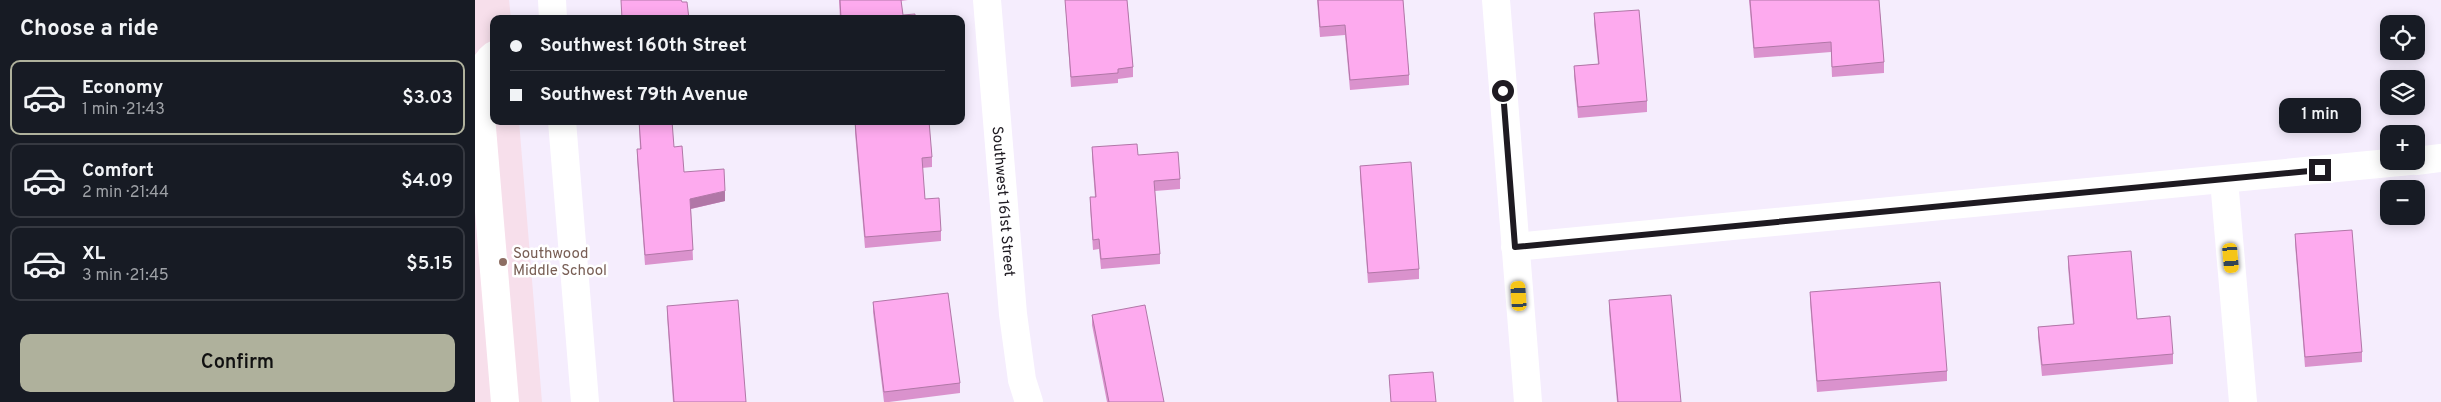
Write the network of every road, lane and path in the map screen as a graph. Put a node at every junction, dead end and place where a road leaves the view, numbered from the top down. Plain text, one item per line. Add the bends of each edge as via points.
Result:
1 (552, 0) edge
2 (987, 0) edge
3 (1496, 0) edge
4 (553, 15) edge
5 (490, 60) edge
6 (562, 125) edge
7 (2441, 158) edge
8 (2425, 160) edge
9 (2380, 164) edge
10 (2224, 180) junction
11 (1515, 247) junction
12 (505, 402) edge
13 (585, 402) edge
14 (1029, 402) edge
15 (1528, 402) edge
16 (2243, 402) edge

1 - 4 street
2 - 14 street, Southwest 161st Street via 1013,314 1021,380
3 - 11 street
5 - 12 street via 480,79 479,92
6 - 13 street
7 - 8 street
9 - 10 street
10 - 11 street
10 - 16 street
11 - 15 street

